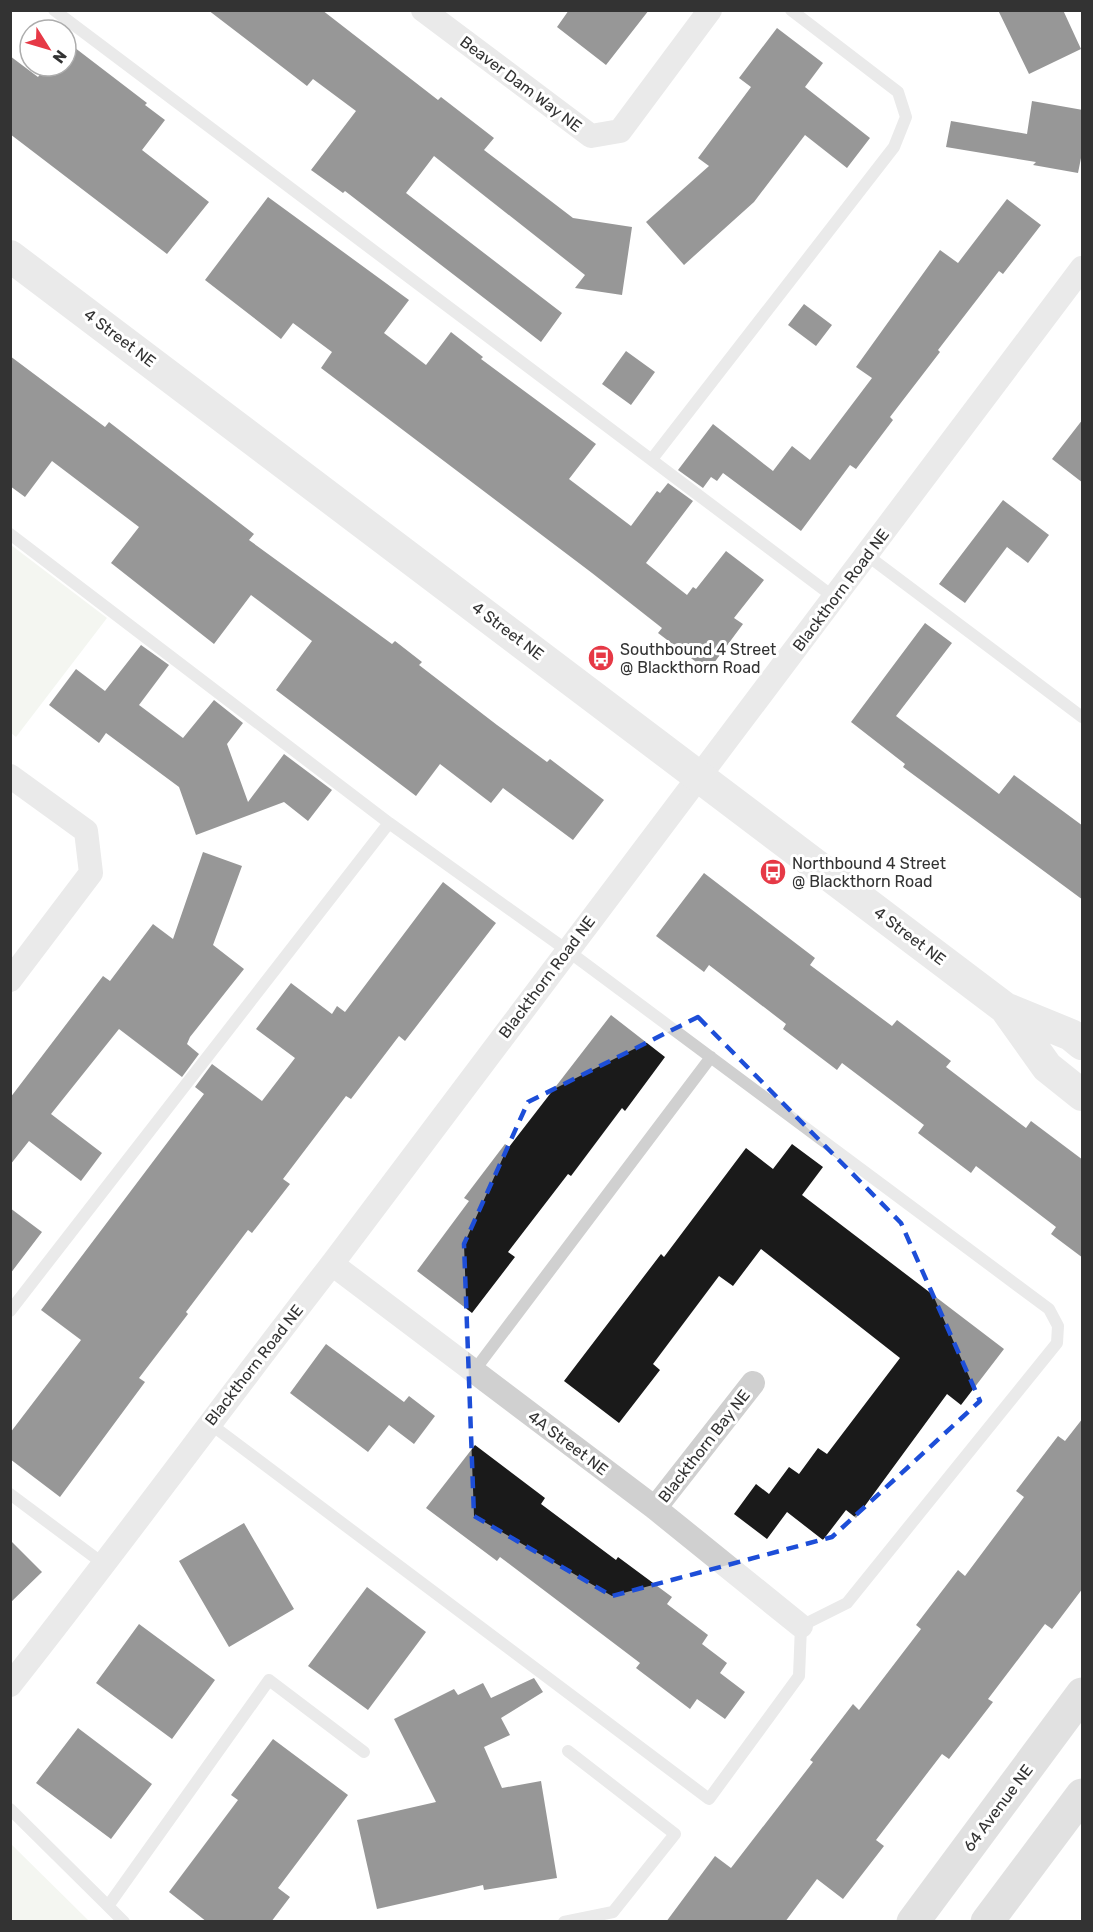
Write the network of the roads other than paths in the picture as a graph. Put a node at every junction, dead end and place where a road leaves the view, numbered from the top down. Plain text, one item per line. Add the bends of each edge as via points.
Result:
1 (54, 10) edge
2 (423, 10) edge
3 (710, 10) edge
4 (791, 10) edge
5 (10, 256) edge
6 (1083, 268) edge
7 (652, 459) junction
8 (10, 534) edge
9 (868, 556) junction
10 (835, 598) junction
11 (1083, 717) edge
12 (700, 775) junction
13 (10, 776) edge
14 (389, 823) junction
15 (567, 951) junction
16 (10, 980) edge
17 (1005, 1008) junction
18 (1083, 1044) edge
19 (711, 1057) junction
20 (1083, 1095) edge
21 (332, 1264) junction
22 (10, 1311) edge
23 (474, 1371) junction
24 (753, 1383) dead end
25 (209, 1423) junction
26 (10, 1494) edge
27 (655, 1508) junction
28 (105, 1565) junction
29 (801, 1626) junction
30 (10, 1685) edge
31 (1083, 1694) edge
32 (568, 1751) dead end
33 (364, 1752) dead end
34 (1083, 1795) edge
35 (10, 1809) edge
36 (108, 1906) junction
37 (124, 1922) edge
38 (564, 1922) edge
39 (913, 1922) edge
40 (987, 1922) edge

1 - 7 lane
2 - 3 street, Beaver Dam Way NE via 591,136 620,131
4 - 7 lane via 898,92 906,117 894,147
5 - 12 street, 4 Street NE
6 - 9 street, Blackthorn Road NE
7 - 10 lane
8 - 14 lane
9 - 10 street, Blackthorn Road NE
9 - 11 lane
10 - 12 street, Blackthorn Road NE
12 - 15 street, Blackthorn Road NE
12 - 17 street, 4 Street NE
13 - 16 street via 86,831 91,873
14 - 15 lane
14 - 22 lane
15 - 19 lane
15 - 21 street, Blackthorn Road NE
17 - 18 street, 4 Street NE via 1071,1035
17 - 20 street, 4 Street NE via 1047,1067
19 - 23 lane
19 - 29 lane via 1048,1309 1058,1326 1057,1343 847,1603
21 - 23 street, 4A Street NE
21 - 25 street, Blackthorn Road NE
23 - 27 street, 4A Street NE
24 - 27 street, Blackthorn Bay NE
25 - 28 street, Blackthorn Road NE
25 - 29 lane via 709,1799 799,1676
26 - 28 lane
27 - 29 street, 4A Street NE
28 - 30 street, Blackthorn Road NE
31 - 39 main road, 64 Avenue NE
32 - 38 lane via 675,1834 613,1912
33 - 36 lane via 269,1680
34 - 40 main road
35 - 36 lane
36 - 37 lane

